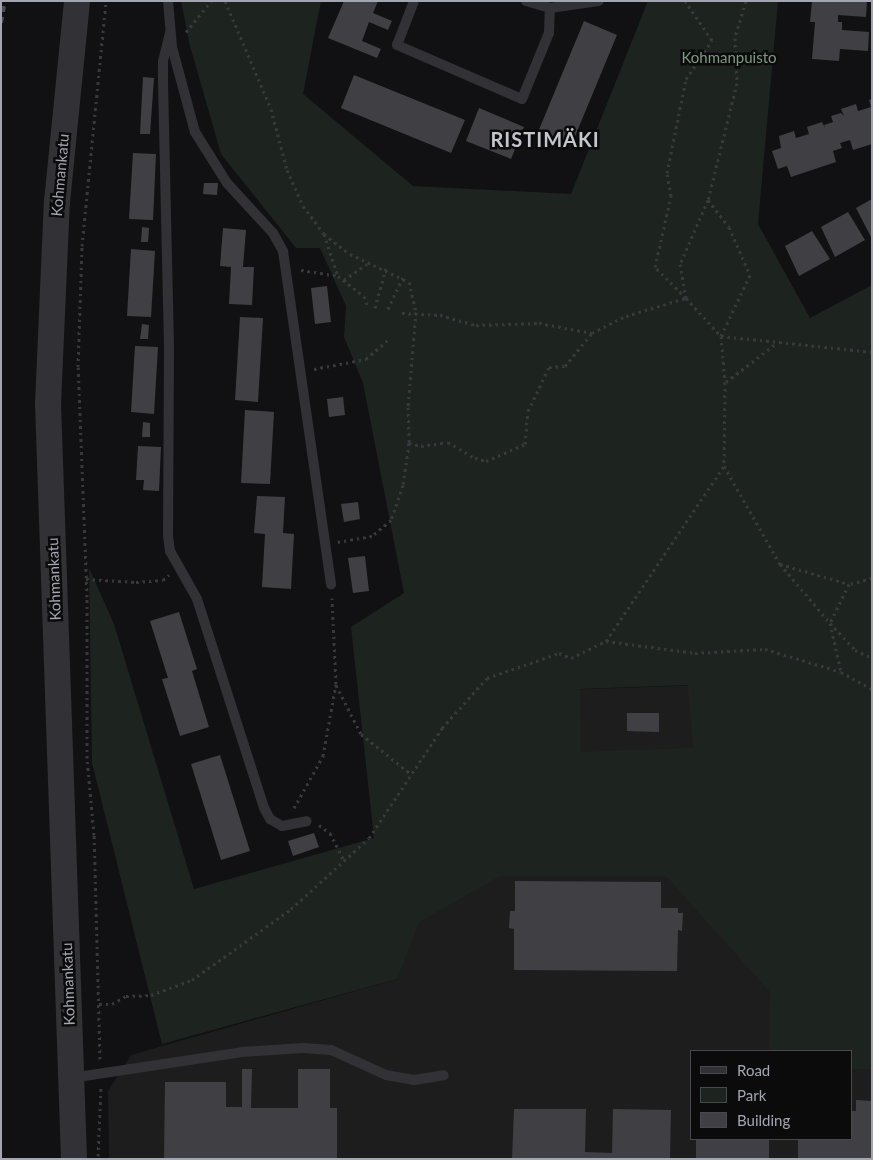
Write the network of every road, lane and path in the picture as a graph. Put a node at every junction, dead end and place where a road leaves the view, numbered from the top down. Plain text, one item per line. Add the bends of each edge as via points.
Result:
1 (77, 1) edge
2 (106, 1) edge
3 (168, 1) edge
4 (211, 1) edge
5 (225, 1) edge
6 (414, 1) edge
7 (526, 1) edge
8 (599, 1) edge
9 (685, 1) edge
10 (746, 1) edge
11 (550, 8) junction
12 (170, 33) junction
13 (172, 48) junction
14 (708, 200) junction
15 (324, 234) junction
16 (367, 264) junction
17 (386, 268) junction
18 (288, 270) junction
19 (338, 276) junction
20 (403, 278) junction
21 (344, 280) junction
22 (686, 298) junction
23 (368, 307) dead end
24 (375, 308) dead end
25 (388, 308) dead end
26 (416, 312) junction
27 (402, 313) dead end
28 (592, 333) junction
29 (721, 336) junction
30 (388, 340) dead end
31 (775, 344) junction
32 (872, 352) edge
33 (301, 370) junction
34 (725, 382) junction
35 (409, 443) junction
36 (724, 466) junction
37 (326, 545) junction
38 (780, 564) junction
39 (179, 567) junction
40 (872, 578) edge
41 (86, 579) junction
42 (849, 584) junction
43 (331, 585) joint
44 (830, 623) junction
45 (606, 641) junction
46 (872, 658) edge
47 (842, 672) junction
48 (336, 684) junction
49 (872, 689) edge
50 (412, 774) junction
51 (296, 803) dead end
52 (307, 821) dead end
53 (330, 833) dead end
54 (344, 861) junction
55 (99, 1004) junction
56 (101, 1074) junction
57 (444, 1075) dead end
58 (71, 1078) junction
59 (74, 1159) edge
60 (98, 1159) edge

1 - 58 street, Kohmankatu via 57,202 48,406
2 - 41 path via 82,255 78,367
3 - 12 lane
4 - 13 path
5 - 15 path via 270,109 299,197
6 - 11 lane via 396,44 522,98 549,33
7 - 11 lane
8 - 11 lane
9 - 22 path via 712,40 686,79 667,174 671,196 655,267
10 - 14 path via 735,38 736,83
12 - 13 lane
12 - 39 lane via 163,61 169,358 168,535
13 - 18 lane via 195,132 227,183 280,243
14 - 22 path via 680,264
14 - 29 path via 729,227 750,275
15 - 16 path
15 - 19 path
16 - 17 path
16 - 21 path
17 - 20 path
17 - 24 path
18 - 19 path via 311,269
18 - 33 lane
19 - 21 path
20 - 25 path
20 - 26 path via 409,282
21 - 23 path via 364,296
22 - 28 path via 626,316
22 - 29 path
26 - 27 path
26 - 28 path via 476,324 539,323
26 - 35 path via 408,407
28 - 35 path via 565,366 548,367 528,411 525,444 486,461 448,442 421,446
29 - 31 path
29 - 34 path
30 - 33 path via 366,359
31 - 32 path
31 - 34 path
33 - 37 lane
34 - 36 path
35 - 37 path via 404,485 392,520 372,536
36 - 38 path
36 - 45 path
37 - 43 lane
38 - 42 path
38 - 44 path
39 - 41 path via 163,580
39 - 52 lane via 197,599 264,808 270,819 282,826
40 - 42 path
41 - 55 path via 87,758 94,835
42 - 44 path
43 - 48 path
44 - 46 path via 855,650
44 - 47 path
45 - 47 path via 695,653 765,649
45 - 50 path via 571,658 559,653 486,678 442,728
47 - 49 path
48 - 50 path via 361,734
48 - 51 path via 323,756
50 - 54 path via 369,838
53 - 54 path
54 - 55 path via 256,937 192,980 151,995 126,996 112,1004
55 - 56 path
56 - 57 lane via 242,1052 303,1048 331,1050 386,1075 414,1080
56 - 58 lane
56 - 60 path
58 - 59 street, Kohmankatu

